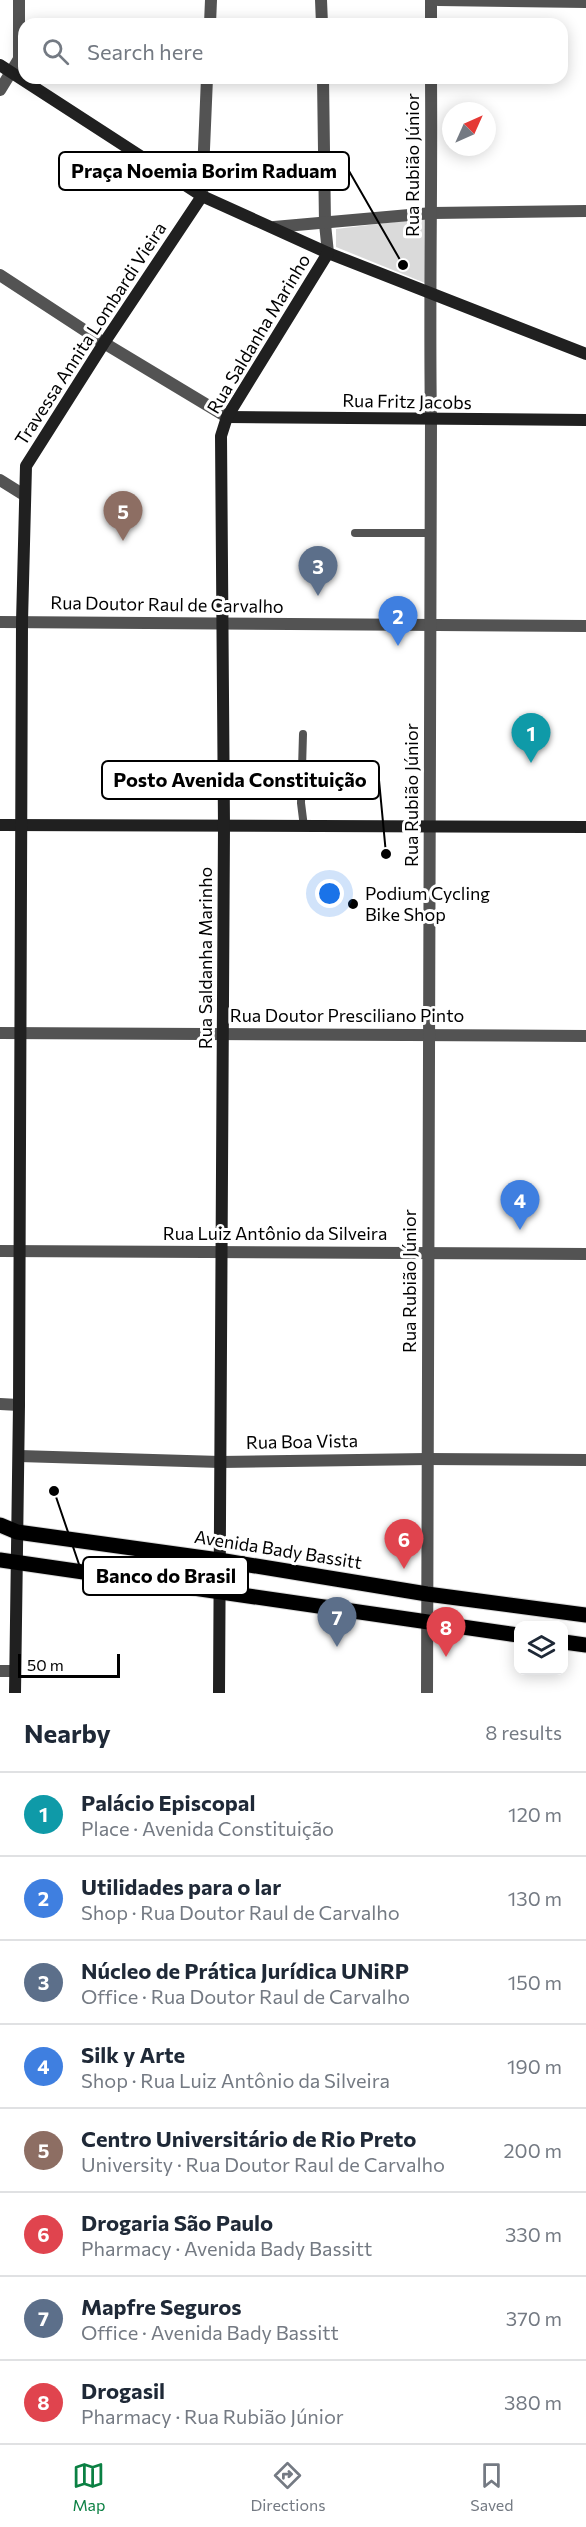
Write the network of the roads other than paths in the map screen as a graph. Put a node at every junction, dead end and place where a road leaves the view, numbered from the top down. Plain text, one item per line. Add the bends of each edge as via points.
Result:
1 (19, 0) edge
2 (211, 0) edge
3 (321, 0) edge
4 (431, 0) edge
5 (438, 0) edge
6 (586, 2) edge
7 (19, 18) edge
8 (210, 18) edge
9 (322, 18) edge
10 (431, 18) edge
11 (18, 61) edge
12 (0, 64) edge
13 (12, 72) junction
14 (18, 76) edge
15 (30, 84) edge
16 (207, 84) edge
17 (322, 84) edge
18 (431, 84) edge
19 (0, 90) edge
20 (202, 196) junction
21 (586, 211) edge
22 (432, 213) junction
23 (325, 224) junction
24 (274, 227) junction
25 (328, 253) junction
26 (0, 275) edge
27 (429, 293) junction
28 (104, 343) junction
29 (586, 354) edge
30 (227, 417) junction
31 (431, 420) junction
32 (586, 420) edge
33 (0, 480) edge
34 (24, 495) junction
35 (355, 533) dead end
36 (430, 533) junction
37 (0, 622) edge
38 (22, 622) junction
39 (222, 624) junction
40 (430, 626) junction
41 (586, 626) edge
42 (303, 734) dead end
43 (0, 825) edge
44 (21, 825) junction
45 (224, 826) junction
46 (304, 827) junction
47 (430, 827) junction
48 (586, 827) edge
49 (0, 1033) edge
50 (20, 1033) junction
51 (223, 1034) junction
52 (429, 1035) junction
53 (586, 1035) edge
54 (0, 1251) edge
55 (18, 1251) junction
56 (221, 1252) junction
57 (428, 1253) junction
58 (586, 1254) edge
59 (0, 1404) edge
60 (19, 1404) junction
61 (19, 1456) junction
62 (427, 1458) junction
63 (586, 1460) edge
64 (220, 1462) junction
65 (0, 1526) edge
66 (17, 1532) junction
67 (0, 1560) edge
68 (219, 1560) junction
69 (16, 1562) junction
70 (219, 1593) junction
71 (427, 1594) junction
72 (586, 1615) edge
73 (428, 1622) junction
74 (514, 1634) edge
75 (568, 1643) edge
76 (586, 1645) edge
77 (0, 1671) edge
78 (15, 1671) junction
79 (15, 1693) edge
80 (219, 1693) edge
81 (427, 1693) edge

1 - 7 street
2 - 8 street
3 - 9 street
4 - 10 street
5 - 6 street
11 - 13 street
12 - 13 street
13 - 14 street
13 - 19 street
15 - 20 street
16 - 20 street
17 - 23 street
18 - 22 street, Rua Rubião Júnior
20 - 24 street
20 - 28 street, Travessa Annita Lombardi Vieira
21 - 22 street
22 - 23 street
22 - 27 street, Rua Rubião Júnior
23 - 24 street
23 - 25 street
24 - 25 street
25 - 27 street
25 - 30 street, Rua Saldanha Marinho
26 - 28 street
27 - 29 street
27 - 31 street, Rua Rubião Júnior
28 - 30 street
28 - 34 street, Travessa Annita Lombardi Vieira via 26,466
30 - 31 street, Rua Fritz Jacobs
30 - 39 street, Rua Saldanha Marinho via 221,436
31 - 32 street, Rua Fritz Jacobs
31 - 36 street, Rua Rubião Júnior
33 - 34 street
34 - 38 street, Travessa Annita Lombardi Vieira
35 - 36 lane
36 - 40 street, Rua Rubião Júnior
37 - 38 street, Rua Doutor Raul de Carvalho
38 - 39 street, Rua Doutor Raul de Carvalho
38 - 44 street, Travessa Annita Lombardi Vieira
39 - 40 street, Rua Doutor Raul de Carvalho
39 - 45 street, Rua Saldanha Marinho
40 - 41 street, Rua Doutor Raul de Carvalho
40 - 47 street, Rua Rubião Júnior
42 - 46 lane
43 - 44 street
44 - 45 street
44 - 50 street, Travessa Annita Lombardi Vieira
45 - 46 street
45 - 51 street, Rua Saldanha Marinho
46 - 47 street
47 - 48 street
47 - 52 street, Rua Rubião Júnior
49 - 50 street, Rua Doutor Presciliano Pinto
50 - 51 street, Rua Doutor Presciliano Pinto
50 - 55 street, Travessa Annita Lombardi Vieira
51 - 52 street, Rua Doutor Presciliano Pinto
51 - 56 street, Rua Saldanha Marinho
52 - 53 street, Rua Doutor Presciliano Pinto
52 - 57 street, Rua Rubião Júnior
54 - 55 street, Rua Luiz Antônio da Silveira
55 - 56 street, Rua Luiz Antônio da Silveira
55 - 60 street, Travessa Annita Lombardi Vieira
56 - 57 street, Rua Luiz Antônio da Silveira
56 - 64 street, Rua Saldanha Marinho
57 - 58 street, Rua Luiz Antônio da Silveira
57 - 62 street, Rua Rubião Júnior
59 - 60 street
60 - 61 street, Travessa Annita Lombardi Vieira
61 - 64 street, Rua Boa Vista
61 - 66 street, Travessa Annita Lombardi Vieira
62 - 63 street, Rua Boa Vista
62 - 64 street, Rua Boa Vista
62 - 71 street, Rua Rubião Júnior
64 - 68 street, Rua Saldanha Marinho
65 - 66 main road, Avenida Bady Bassitt
66 - 68 main road, Avenida Bady Bassitt
66 - 69 street, Travessa Annita Lombardi Vieira
67 - 69 main road
68 - 70 street, Rua Saldanha Marinho
68 - 71 main road, Avenida Bady Bassitt
69 - 70 main road
69 - 78 street, Travessa Annita Lombardi Vieira
70 - 73 main road
70 - 80 street, Rua Saldanha Marinho
71 - 72 main road, Avenida Bady Bassitt
71 - 73 street, Rua Rubião Júnior
73 - 74 main road
73 - 81 street, Rua Rubião Júnior
75 - 76 main road
77 - 78 street
78 - 79 street, Travessa Annita Lombardi Vieira

